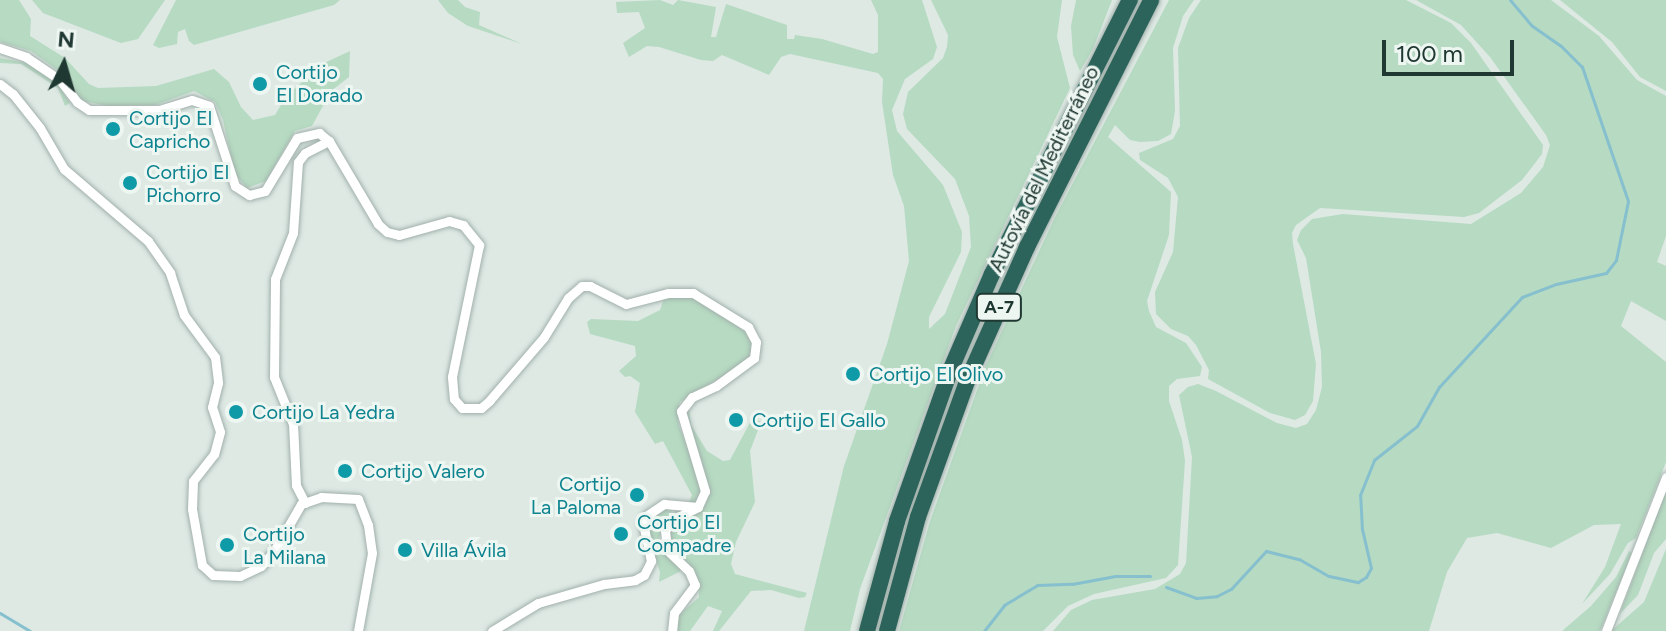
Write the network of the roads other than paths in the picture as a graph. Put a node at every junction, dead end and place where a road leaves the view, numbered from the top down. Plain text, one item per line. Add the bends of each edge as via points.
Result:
1 (1130, 0) edge
2 (1151, 0) edge
3 (0, 48) edge
4 (0, 84) edge
5 (329, 141) junction
6 (1666, 477) edge
7 (305, 503) junction
8 (698, 507) junction
9 (358, 631) edge
10 (492, 631) edge
11 (672, 631) edge
12 (867, 631) edge
13 (887, 631) edge
14 (1606, 631) edge

1 - 12 highway, Autovía del Mediterráneo / A-7 via 992,274 950,371 897,521
2 - 13 highway, Autovía del Mediterráneo / A-7 via 1027,247 968,379 918,517
3 - 5 street via 26,57 59,79 89,110 159,110 192,100 209,106 235,186 249,195 265,191 302,134 319,133
4 - 7 street via 40,128 64,169 148,241 170,273 184,315 215,357 218,383 212,407 220,432 214,454 193,481 202,565 213,575 227,576 261,566
5 - 7 street via 298,162 293,233 275,279 274,377 293,424 296,485
5 - 8 street via 387,232 399,235 449,221 463,225 479,245 452,377 454,399 462,408 481,408 489,401 582,286 626,304 684,291 748,327 756,342 754,358 692,397 681,411 704,482
6 - 14 street
7 - 9 street via 321,497 358,499 372,553
8 - 10 street via 664,504 646,516 651,561 644,575 538,603
8 - 11 street via 665,530 667,550 689,571 695,585 674,613

